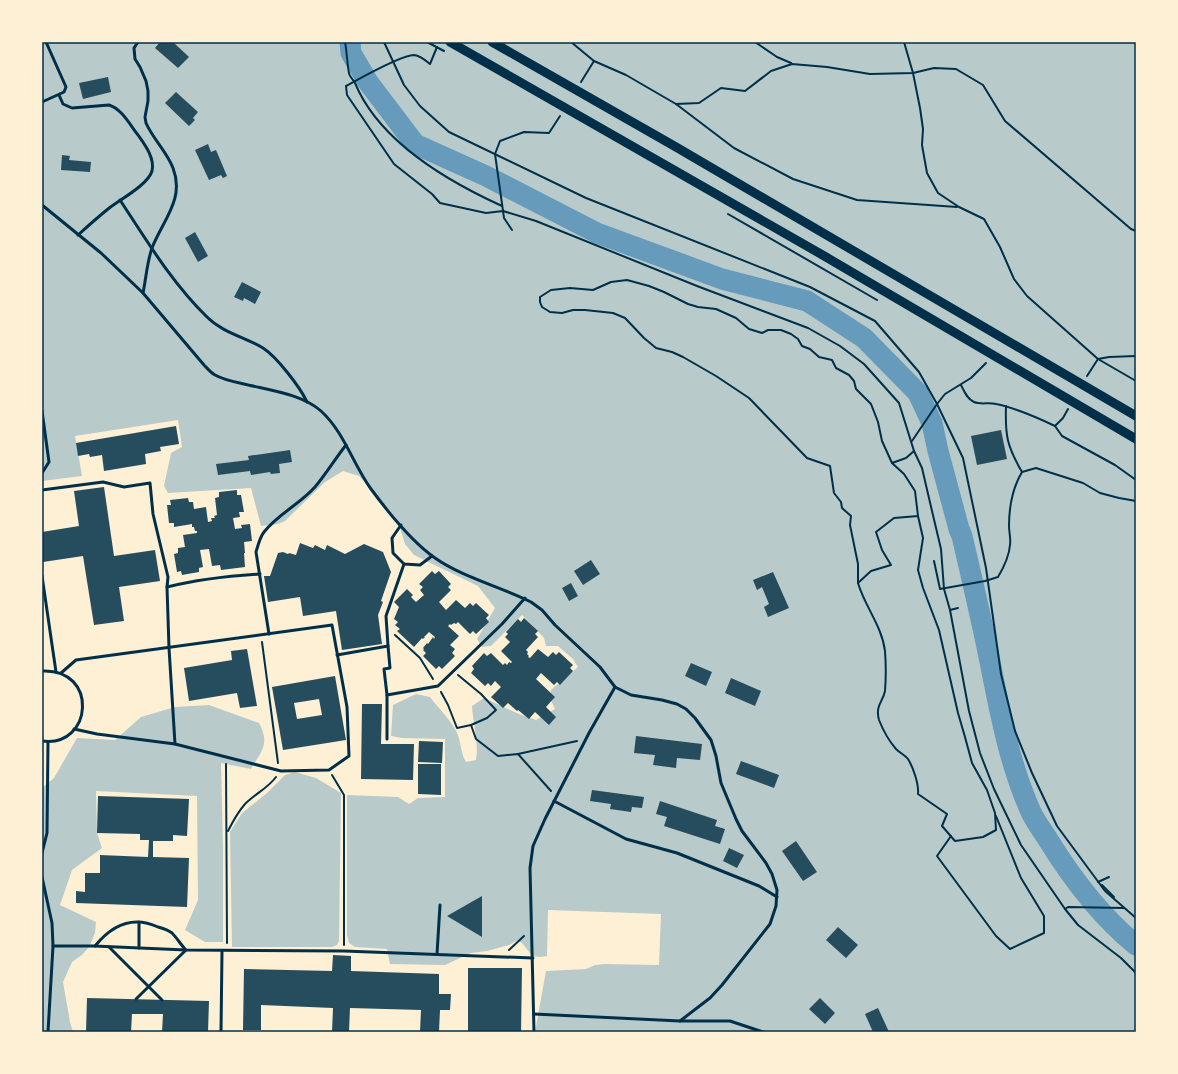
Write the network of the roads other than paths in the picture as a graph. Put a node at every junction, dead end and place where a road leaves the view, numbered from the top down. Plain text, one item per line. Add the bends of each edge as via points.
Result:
1 (46, 42) edge
2 (138, 42) edge
3 (450, 42) edge
4 (492, 42) edge
5 (59, 95) junction
6 (42, 102) edge
7 (120, 200) junction
8 (42, 205) edge
9 (78, 235) junction
10 (152, 249) junction
11 (143, 293) junction
12 (308, 402) junction
13 (42, 411) edge
14 (1136, 416) edge
15 (1136, 439) edge
16 (346, 445) junction
17 (42, 473) edge
18 (42, 490) edge
19 (401, 526) junction
20 (432, 556) junction
21 (404, 564) junction
22 (260, 574) junction
23 (42, 576) edge
24 (167, 587) junction
25 (525, 598) junction
26 (269, 634) junction
27 (388, 646) junction
28 (169, 648) junction
29 (337, 655) junction
30 (42, 671) edge
31 (56, 672) junction
32 (60, 673) junction
33 (615, 688) junction
34 (387, 695) junction
35 (74, 729) junction
36 (387, 739) dead end
37 (42, 741) edge
38 (48, 742) junction
39 (176, 744) junction
40 (554, 802) junction
41 (42, 853) edge
42 (42, 877) edge
43 (777, 897) junction
44 (440, 905) dead end
45 (140, 922) junction
46 (53, 946) junction
47 (94, 946) junction
48 (109, 947) junction
49 (139, 948) junction
50 (186, 950) junction
51 (222, 951) junction
52 (437, 954) junction
53 (533, 958) junction
54 (149, 987) junction
55 (136, 1000) dead end
56 (162, 1000) dead end
57 (534, 1014) junction
58 (680, 1021) junction
59 (48, 1032) edge
60 (221, 1032) edge
61 (534, 1032) edge
62 (763, 1032) edge

1 - 5 lane via 66,87
2 - 10 lane via 134,48 135,59 148,91 146,123 173,167 177,185 175,200
3 - 15 main road via 665,164
4 - 14 main road
5 - 6 lane
5 - 7 lane via 63,104 72,108 109,105 114,107 146,147 151,158 152,171 142,184
7 - 9 lane
7 - 10 lane
8 - 9 lane
9 - 11 lane
10 - 11 lane
10 - 12 lane via 180,288 208,318 218,327 263,348 273,356
11 - 12 lane via 215,375
12 - 16 lane via 321,411 340,433
13 - 17 lane via 49,462
16 - 19 lane via 371,489
16 - 22 lane via 315,487 264,532 256,552
18 - 24 lane via 103,482 124,487 150,483 156,530 168,577
19 - 20 lane
19 - 21 lane via 392,538 393,553
20 - 21 lane via 420,565
20 - 25 lane via 450,567
21 - 27 lane via 386,616
22 - 24 lane via 195,580
22 - 26 lane
23 - 31 lane
24 - 28 lane
25 - 33 lane via 542,610 600,667
25 - 34 lane via 438,686
26 - 28 lane
26 - 29 lane via 332,625
27 - 29 lane
27 - 34 lane via 390,668 384,669
28 - 32 lane via 76,660
28 - 39 lane
29 - 39 lane via 347,708 349,756 329,770 280,770
30 - 31 lane
31 - 32 lane
32 - 35 lane via 75,683 81,694 82,716
33 - 40 lane
33 - 43 lane via 631,695 677,704 695,718 711,740 721,783 742,831 766,863 777,890
34 - 36 lane
35 - 38 lane via 66,737
35 - 39 lane
37 - 38 lane
38 - 41 lane via 47,833
40 - 43 lane via 626,839 677,853 760,886
40 - 53 lane via 533,846 530,868
42 - 46 lane via 52,922
43 - 58 lane via 770,924 761,936 710,998
44 - 52 lane
45 - 47 lane via 121,924 104,935
45 - 49 lane
45 - 50 lane via 148,922 171,932
46 - 47 lane
46 - 59 lane
47 - 48 lane
48 - 49 lane
48 - 54 lane
49 - 50 lane
50 - 51 lane
50 - 54 lane
51 - 52 lane
51 - 60 lane
52 - 53 lane
53 - 57 lane
54 - 55 lane
54 - 56 lane
57 - 58 lane
57 - 61 lane
58 - 62 lane via 730,1022

